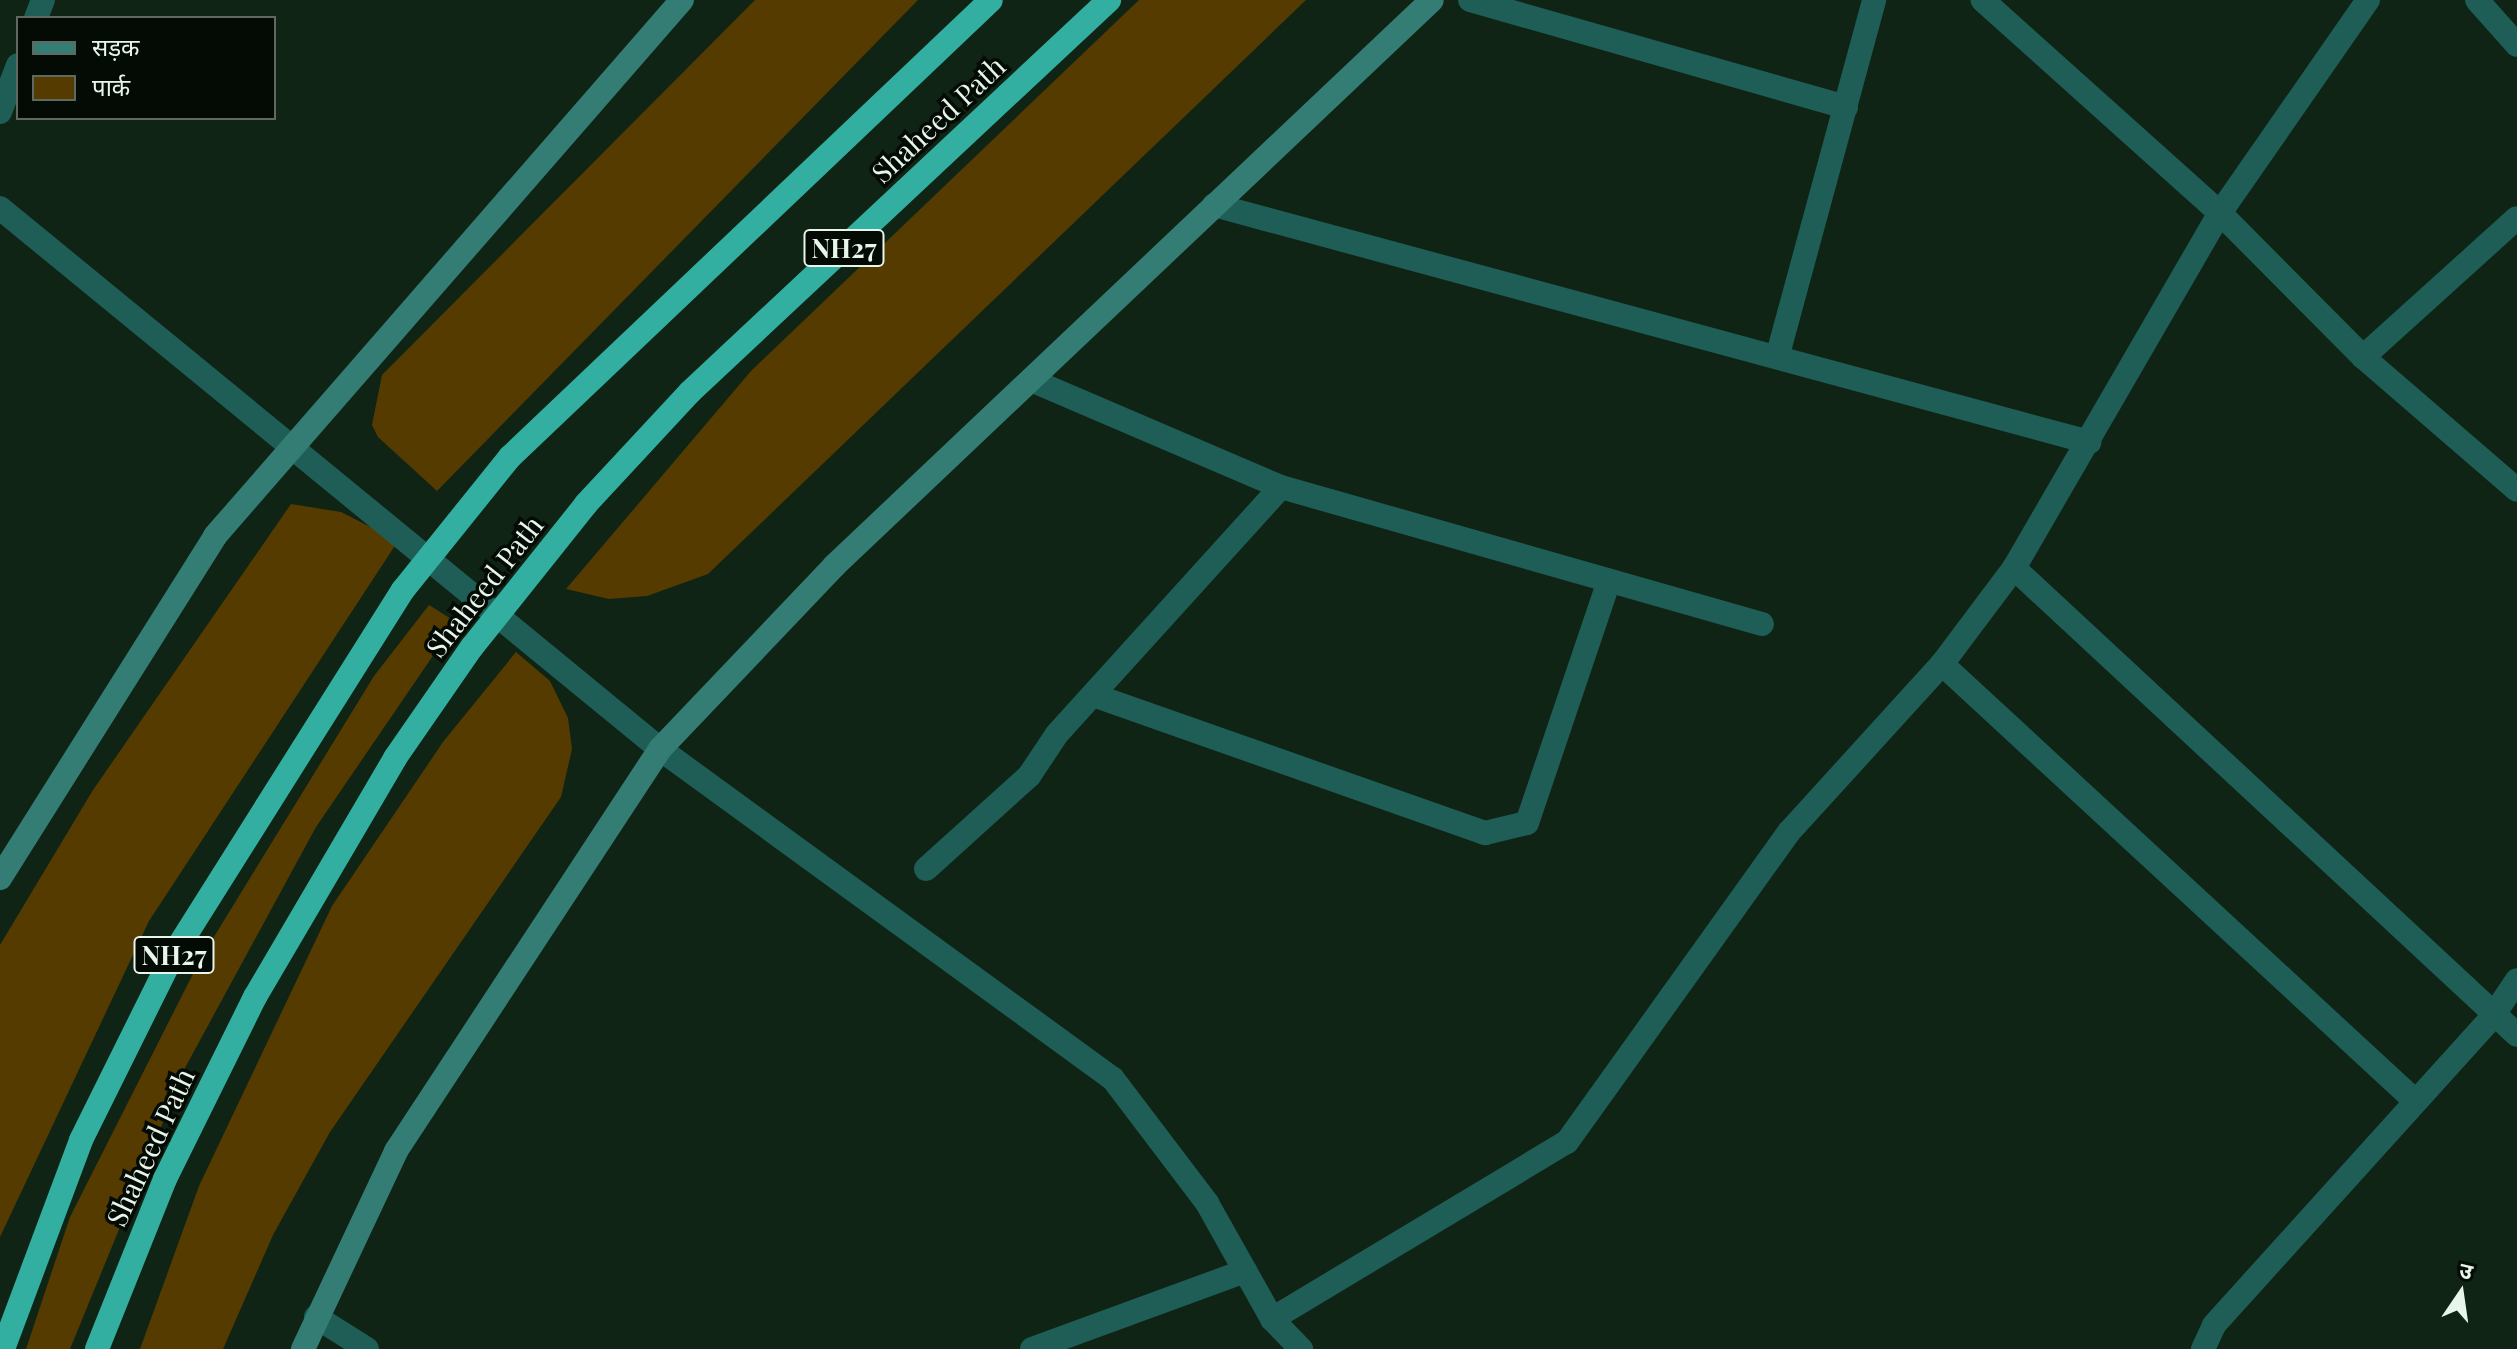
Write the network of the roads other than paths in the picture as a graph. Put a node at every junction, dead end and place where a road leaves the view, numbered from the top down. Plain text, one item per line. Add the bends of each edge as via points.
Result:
1 (682, 0) edge
2 (991, 0) edge
3 (1109, 0) edge
4 (1432, 0) edge
5 (1470, 0) edge
6 (1874, 0) edge
7 (1983, 0) edge
8 (2368, 0) edge
9 (2477, 0) edge
10 (2517, 45) edge
11 (16, 70) edge
12 (1846, 107) junction
13 (0, 112) edge
14 (1214, 205) junction
15 (0, 208) edge
16 (2220, 213) junction
17 (2517, 218) edge
18 (1778, 354) junction
19 (2363, 357) junction
20 (1031, 380) junction
21 (2089, 442) junction
22 (292, 448) junction
23 (1281, 487) junction
24 (2517, 490) edge
25 (2014, 568) junction
26 (1609, 581) junction
27 (1762, 624) dead end
28 (1942, 664) junction
29 (1093, 695) junction
30 (660, 749) junction
31 (926, 869) dead end
32 (0, 878) edge
33 (2517, 980) edge
34 (2493, 1016) junction
35 (2517, 1035) edge
36 (2413, 1099) junction
37 (1245, 1271) junction
38 (316, 1317) junction
39 (1272, 1319) junction
40 (3, 1349) edge
41 (97, 1349) edge
42 (303, 1349) edge
43 (367, 1349) edge
44 (1032, 1349) edge
45 (1301, 1349) edge
46 (2203, 1349) edge

1 - 22 street
2 - 40 highway, Shaheed Path / NH27, bridge via 510,457 403,590 173,955 81,1140
3 - 41 highway, Shaheed Path / NH27, bridge via 690,392 586,504 472,647 395,758 255,997 165,1179
4 - 14 street
5 - 12 street
6 - 12 street
7 - 16 street
8 - 16 street
9 - 10 street
11 - 13 street
12 - 18 street
14 - 18 street
14 - 20 street
15 - 22 street
16 - 19 street
16 - 21 street
17 - 19 street
18 - 21 street
19 - 24 street
20 - 23 street
20 - 30 street via 834,566
21 - 25 street
22 - 30 street
22 - 32 street via 215,536
23 - 26 street
23 - 29 street
25 - 28 street
25 - 34 street
26 - 27 street
26 - 29 street via 1527,823 1485,833
28 - 36 street
28 - 39 street via 1789,832 1567,1142
29 - 31 street via 1029,776
30 - 37 street via 1113,1079 1207,1203
30 - 38 street via 396,1151
33 - 34 street
34 - 35 street
34 - 36 street
36 - 46 street via 2214,1325
37 - 39 street
37 - 44 street
38 - 42 street
38 - 43 street
39 - 45 street

